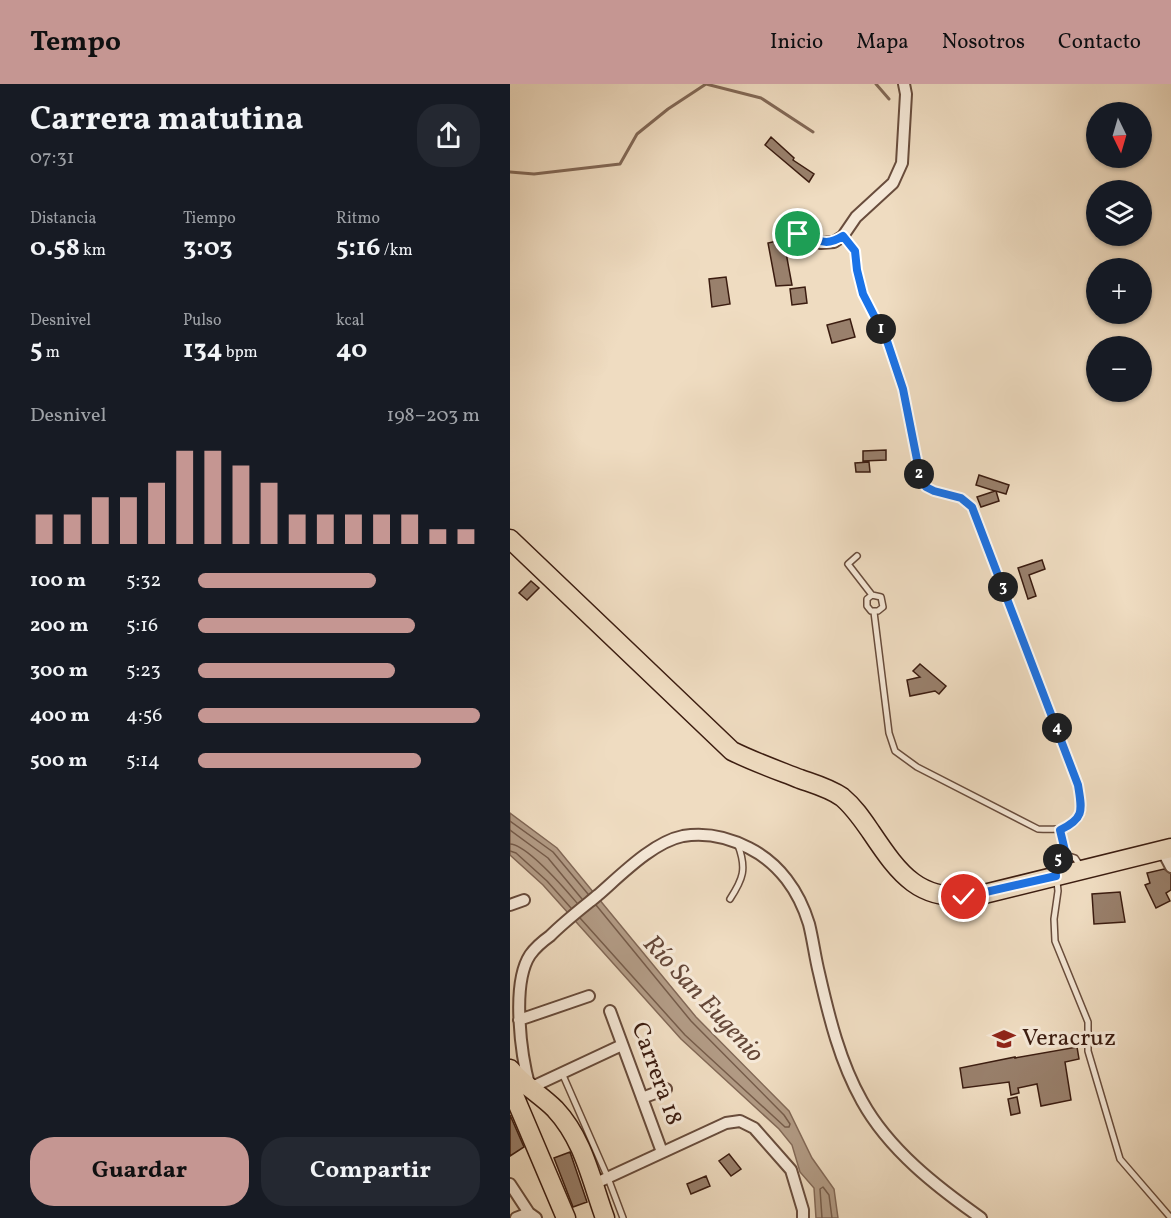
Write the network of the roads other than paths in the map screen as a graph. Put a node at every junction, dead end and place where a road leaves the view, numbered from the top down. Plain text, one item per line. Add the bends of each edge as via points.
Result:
1 (904, 84) edge
2 (786, 235) dead end
3 (843, 236) junction
4 (510, 539) edge
5 (856, 556) dead end
6 (872, 595) junction
7 (874, 612) junction
8 (1060, 830) junction
9 (737, 842) junction
10 (1166, 849) edge
11 (1066, 855) junction
12 (1171, 867) edge
13 (1082, 870) junction
14 (1056, 876) junction
15 (730, 899) dead end
16 (524, 900) dead end
17 (510, 905) edge
18 (589, 996) dead end
19 (610, 1011) dead end
20 (519, 1020) junction
21 (622, 1045) junction
22 (510, 1069) edge
23 (562, 1073) junction
24 (510, 1086) edge
25 (530, 1088) junction
26 (666, 1089) dead end
27 (642, 1098) junction
28 (662, 1152) junction
29 (541, 1159) junction
30 (601, 1181) junction
31 (510, 1184) edge
32 (532, 1215) edge
33 (516, 1218) edge
34 (566, 1218) edge
35 (605, 1218) edge
36 (623, 1218) edge
37 (803, 1218) edge
38 (981, 1218) edge
39 (1171, 1218) edge

1 - 3 street via 902,163 893,183 856,217
2 - 3 street via 808,236 821,243
3 - 8 lane via 855,251 863,294 887,341 903,389 920,475 926,487 961,498 972,507 1078,785 1082,809 1079,818
4 - 14 main road via 732,751 825,788 847,802 909,880 927,890 964,897
5 - 6 lane via 848,564
6 - 7 lane via 866,603
6 - 7 lane via 883,600 883,607
7 - 8 lane via 889,733 895,751 917,767 1038,830
8 - 11 lane
9 - 15 lane via 744,866 741,883
9 - 20 street via 705,834 682,836 658,847 628,869 531,953 526,963
9 - 38 street via 776,866 801,904 844,1062 863,1102 902,1153
10 - 12 street
10 - 13 main road
11 - 13 lane via 1075,858
11 - 14 lane via 1055,862
13 - 14 main road
14 - 39 lane via 1055,941 1088,1022 1088,1051 1120,1160
16 - 17 street
18 - 20 street
19 - 21 street, Carrera 18
20 - 25 street
21 - 23 street
21 - 27 street, Carrera 18
22 - 25 main road
23 - 25 street
23 - 30 lane
24 - 29 main road
25 - 29 main road
25 - 30 main road via 572,1130
26 - 27 street
27 - 28 street, Carrera 18
28 - 30 street
28 - 37 street via 726,1122 740,1121 754,1128 791,1170
29 - 34 main road
30 - 35 main road
30 - 36 lane
31 - 32 street
32 - 33 street

